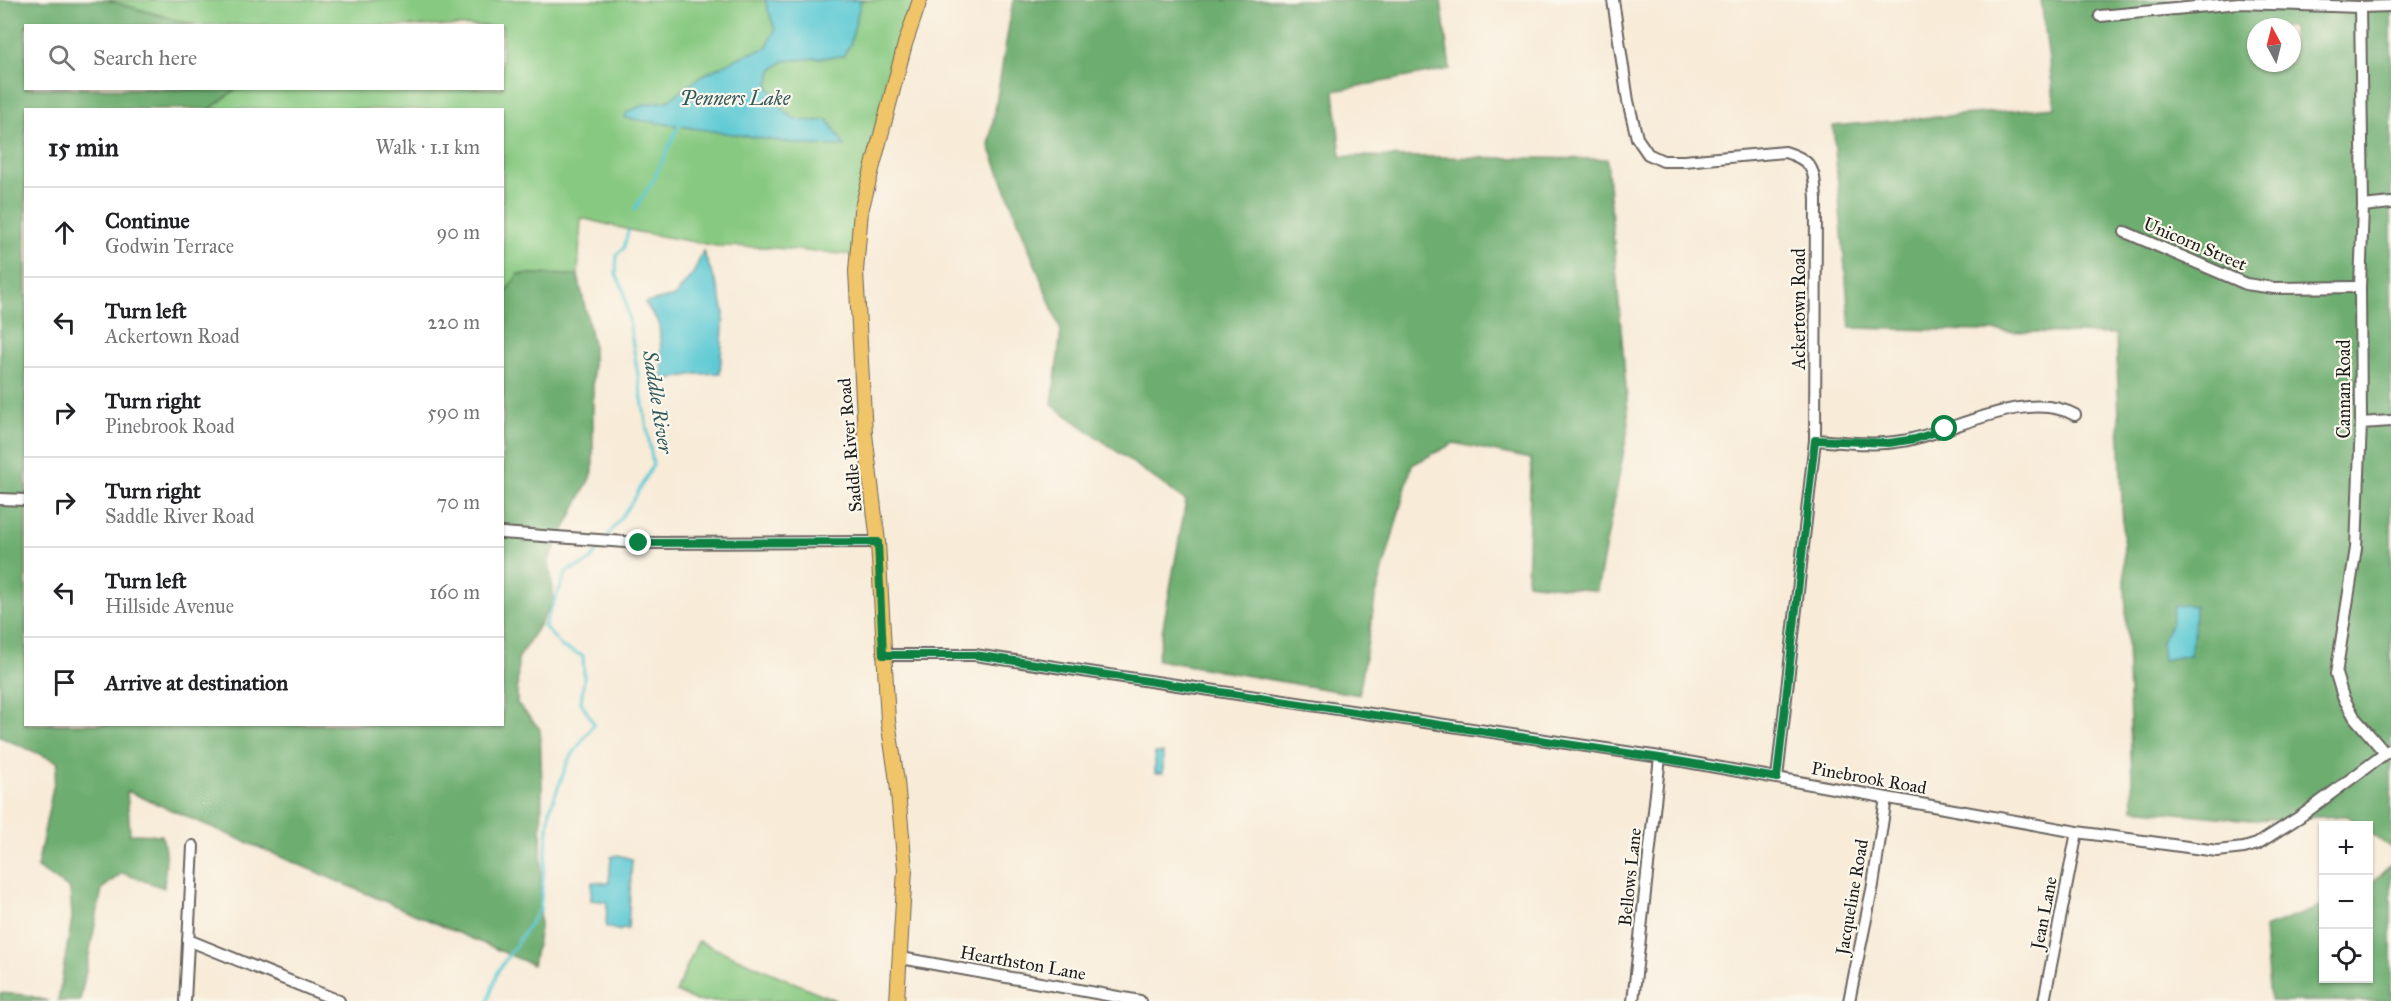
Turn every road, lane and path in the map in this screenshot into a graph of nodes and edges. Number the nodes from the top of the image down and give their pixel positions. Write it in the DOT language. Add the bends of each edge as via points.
graph roads {
  1 [pos="920,0"];
  2 [pos="1613,0"];
  3 [pos="2391,6"];
  4 [pos="2360,7"];
  5 [pos="2100,16"];
  6 [pos="2391,203"];
  7 [pos="2363,206"];
  8 [pos="2125,232"];
  9 [pos="2360,287"];
  10 [pos="2075,415"];
  11 [pos="2391,421"];
  12 [pos="2361,423"];
  13 [pos="1815,440"];
  14 [pos="0,500"];
  15 [pos="24,500"];
  16 [pos="504,533"];
  17 [pos="878,542"];
  18 [pos="883,655"];
  19 [pos="2388,751"];
  20 [pos="1660,758"];
  21 [pos="1777,778"];
  22 [pos="1886,798"];
  23 [pos="2077,832"];
  24 [pos="193,846"];
  25 [pos="188,940"];
  26 [pos="901,958"];
  27 [pos="185,1001"];
  28 [pos="339,1001"];
  29 [pos="897,1001"];
  30 [pos="1140,1001"];
  31 [pos="1633,1001"];
  32 [pos="1849,1001"];
  33 [pos="2044,1001"];
  1 -- 17 [label="main road, Saddle River Road" via="861,211 856,272 865,434"];
  2 -- 13 [label="street, Ackertown Road" via="1628,101 1637,138 1648,154 1663,161 1684,161 1785,152 1799,156 1814,174"];
  3 -- 4 [label="street"];
  4 -- 5 [label="street" via="2239,3"];
  4 -- 7 [label="street, Cannan Road"];
  6 -- 7 [label="street"];
  7 -- 9 [label="street, Cannan Road"];
  8 -- 9 [label="street, Unicorn Street" via="2246,284 2274,288"];
  9 -- 12 [label="street, Cannan Road"];
  10 -- 13 [label="street" via="2062,408 2040,406 1973,418 1915,439 1889,443"];
  11 -- 12 [label="street"];
  12 -- 19 [label="street, Cannan Road" via="2356,548 2336,674 2355,718"];
  13 -- 21 [label="street, Ackertown Road"];
  14 -- 15 [label="street"];
  16 -- 17 [label="street" via="639,543"];
  17 -- 18 [label="main road, Saddle River Road"];
  18 -- 20 [label="street, Pinebrook Road" via="975,655"];
  18 -- 26 [label="main road, Saddle River Road" via="905,869"];
  19 -- 23 [label="street, Pinebrook Road" via="2301,816 2244,848 2195,849"];
  20 -- 21 [label="street, Pinebrook Road"];
  20 -- 31 [label="street, Bellows Lane"];
  21 -- 22 [label="street, Pinebrook Road"];
  22 -- 23 [label="street, Pinebrook Road"];
  22 -- 32 [label="street, Jacqueline Road"];
  23 -- 33 [label="street, Jean Lane"];
  24 -- 25 [label="street"];
  25 -- 27 [label="street"];
  25 -- 28 [label="street"];
  26 -- 29 [label="main road, Saddle River Road"];
  26 -- 30 [label="street, Hearthston Lane"];
}
